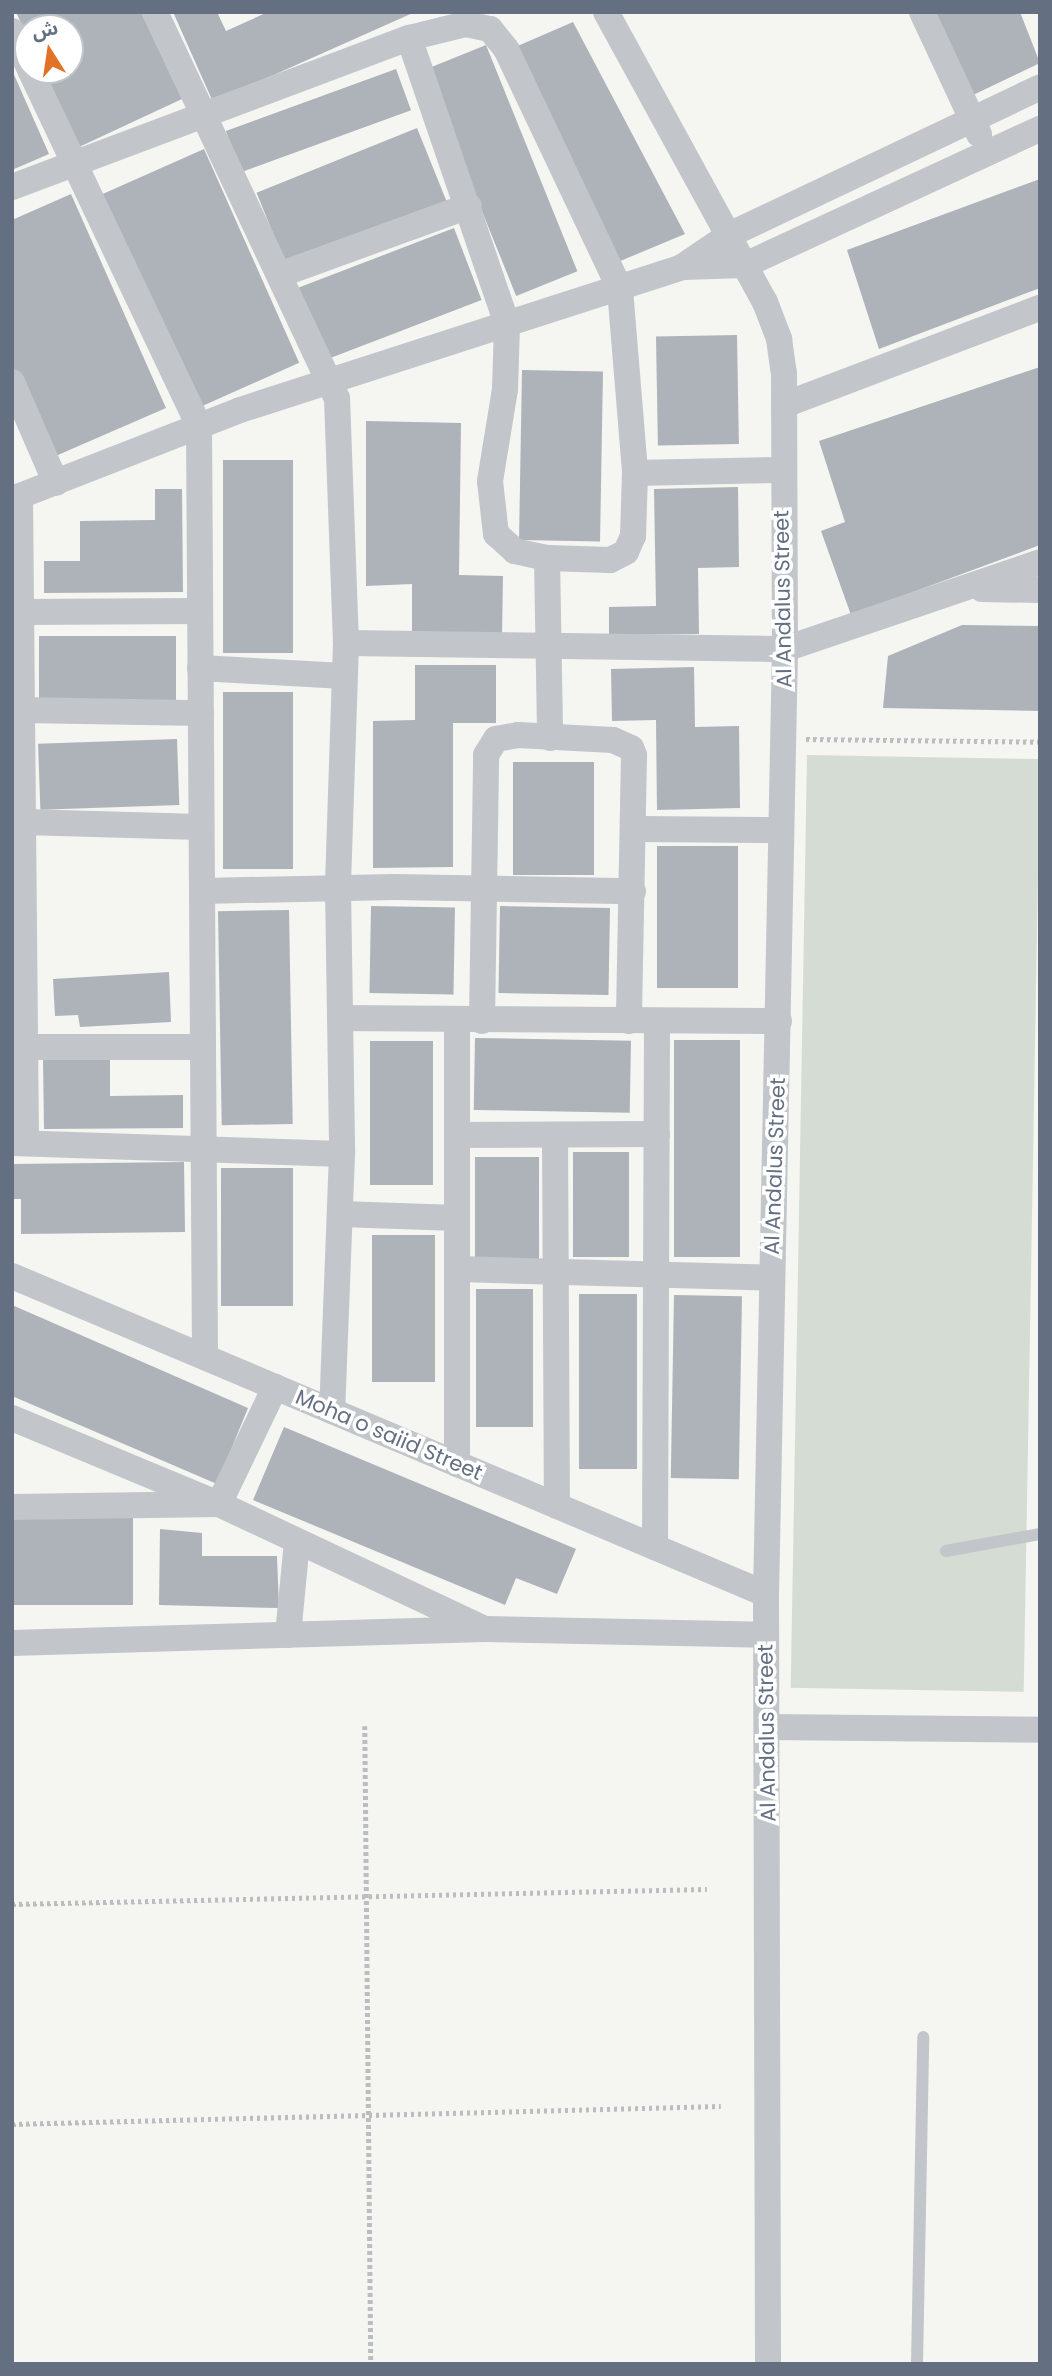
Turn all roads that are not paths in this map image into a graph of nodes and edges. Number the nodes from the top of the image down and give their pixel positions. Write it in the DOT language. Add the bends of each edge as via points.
graph roads {
  1 [pos="155,12"];
  2 [pos="606,12"];
  3 [pos="922,12"];
  4 [pos="409,38"];
  5 [pos="37,84"];
  6 [pos="1040,87"];
  7 [pos="203,112"];
  8 [pos="972,119"];
  9 [pos="1040,129"];
  10 [pos="989,153"];
  11 [pos="76,164"];
  12 [pos="12,187"];
  13 [pos="469,205"];
  14 [pos="729,235"];
  15 [pos="745,265"];
  16 [pos="682,267"];
  17 [pos="279,275"];
  18 [pos="620,289"];
  19 [pos="1040,308"];
  20 [pos="507,324"];
  21 [pos="12,382"];
  22 [pos="329,383"];
  23 [pos="783,405"];
  24 [pos="199,426"];
  25 [pos="781,470"];
  26 [pos="635,473"];
  27 [pos="56,483"];
  28 [pos="16,497"];
  29 [pos="547,558"];
  30 [pos="1040,562"];
  31 [pos="969,589"];
  32 [pos="1040,590"];
  33 [pos="200,611"];
  34 [pos="22,612"];
  35 [pos="346,643"];
  36 [pos="549,649"];
  37 [pos="785,649"];
  38 [pos="200,668"];
  39 [pos="344,676"];
  40 [pos="22,710"];
  41 [pos="201,713"];
  42 [pos="550,737"];
  43 [pos="18,788"];
  44 [pos="23,822"];
  45 [pos="201,827"];
  46 [pos="636,829"];
  47 [pos="780,830"];
  48 [pos="338,888"];
  49 [pos="485,889"];
  50 [pos="202,891"];
  51 [pos="634,891"];
  52 [pos="18,971"];
  53 [pos="340,1018"];
  54 [pos="469,1021"];
  55 [pos="629,1021"];
  56 [pos="657,1021"];
  57 [pos="779,1021"];
  58 [pos="25,1046"];
  59 [pos="203,1047"];
  60 [pos="657,1134"];
  61 [pos="457,1135"];
  62 [pos="555,1135"];
  63 [pos="19,1143"];
  64 [pos="203,1149"];
  65 [pos="342,1154"];
  66 [pos="340,1214"];
  67 [pos="457,1218"];
  68 [pos="457,1269"];
  69 [pos="555,1272"];
  70 [pos="656,1274"];
  71 [pos="12,1276"];
  72 [pos="772,1278"];
  73 [pos="205,1357"];
  74 [pos="275,1387"];
  75 [pos="332,1411"];
  76 [pos="12,1418"];
  77 [pos="457,1464"];
  78 [pos="219,1504"];
  79 [pos="557,1506"];
  80 [pos="12,1507"];
  81 [pos="1040,1534"];
  82 [pos="297,1541"];
  83 [pos="655,1547"];
  84 [pos="946,1551"];
  85 [pos="766,1594"];
  86 [pos="485,1629"];
  87 [pos="288,1635"];
  88 [pos="766,1635"];
  89 [pos="12,1643"];
  90 [pos="768,1727"];
  91 [pos="1040,1730"];
  92 [pos="923,2037"];
  93 [pos="768,2364"];
  94 [pos="917,2364"];
  1 -- 7 [label="street"];
  2 -- 14 [label="street, Al Andalus Street"];
  3 -- 8 [label="street"];
  4 -- 7 [label="street"];
  4 -- 13 [label="street"];
  4 -- 18 [label="street" via="480,23 499,38"];
  5 -- 11 [label="street"];
  6 -- 8 [label="street"];
  7 -- 11 [label="street"];
  7 -- 17 [label="street"];
  8 -- 10 [label="street"];
  8 -- 14 [label="street"];
  9 -- 10 [label="street"];
  10 -- 15 [label="street"];
  11 -- 12 [label="street"];
  11 -- 24 [label="street"];
  13 -- 17 [label="street"];
  13 -- 20 [label="street"];
  14 -- 15 [label="street, Al Andalus Street"];
  14 -- 16 [label="street"];
  15 -- 16 [label="street"];
  15 -- 23 [label="street, Al Andalus Street" via="779,338"];
  16 -- 18 [label="street"];
  17 -- 22 [label="street"];
  18 -- 20 [label="street"];
  18 -- 26 [label="street"];
  19 -- 23 [label="street"];
  20 -- 22 [label="street"];
  20 -- 29 [label="street" via="505,389 491,481 494,523 507,547"];
  21 -- 27 [label="street"];
  22 -- 24 [label="street"];
  22 -- 35 [label="street" via="337,398"];
  23 -- 25 [label="street, Al Andalus Street"];
  24 -- 27 [label="street"];
  24 -- 33 [label="street"];
  25 -- 26 [label="street"];
  25 -- 37 [label="street, Al Andalus Street"];
  26 -- 29 [label="street" via="634,536 626,552 593,561"];
  27 -- 28 [label="street"];
  28 -- 34 [label="street"];
  29 -- 36 [label="street"];
  30 -- 31 [label="street"];
  31 -- 32 [label="street"];
  31 -- 37 [label="street"];
  33 -- 34 [label="street"];
  33 -- 38 [label="street"];
  34 -- 40 [label="street"];
  35 -- 36 [label="street"];
  35 -- 39 [label="street"];
  36 -- 37 [label="street"];
  36 -- 42 [label="street"];
  37 -- 47 [label="street, Al Andalus Street"];
  38 -- 39 [label="street"];
  38 -- 41 [label="street"];
  39 -- 48 [label="street"];
  40 -- 41 [label="street"];
  40 -- 43 [label="street"];
  41 -- 45 [label="street"];
  42 -- 46 [label="street" via="613,740 631,748"];
  42 -- 49 [label="street" via="503,736 487,748"];
  43 -- 44 [label="street"];
  44 -- 45 [label="street"];
  44 -- 52 [label="street"];
  45 -- 50 [label="street"];
  46 -- 47 [label="street"];
  46 -- 51 [label="street"];
  47 -- 57 [label="street, Al Andalus Street"];
  48 -- 49 [label="street"];
  48 -- 50 [label="street"];
  48 -- 53 [label="street"];
  49 -- 51 [label="street"];
  49 -- 54 [label="street"];
  50 -- 59 [label="street"];
  51 -- 55 [label="street"];
  52 -- 58 [label="street"];
  53 -- 54 [label="street"];
  53 -- 65 [label="street"];
  54 -- 55 [label="street"];
  54 -- 61 [label="street"];
  55 -- 56 [label="street"];
  56 -- 57 [label="street"];
  56 -- 60 [label="street"];
  57 -- 72 [label="street, Al Andalus Street"];
  58 -- 59 [label="street"];
  58 -- 63 [label="street"];
  59 -- 64 [label="street"];
  60 -- 62 [label="street"];
  60 -- 70 [label="street"];
  61 -- 62 [label="street"];
  61 -- 67 [label="street"];
  62 -- 69 [label="street"];
  63 -- 64 [label="street"];
  64 -- 65 [label="street"];
  64 -- 73 [label="street"];
  65 -- 66 [label="street"];
  66 -- 67 [label="street"];
  66 -- 75 [label="street"];
  67 -- 68 [label="street"];
  68 -- 69 [label="street"];
  68 -- 77 [label="street"];
  69 -- 70 [label="street"];
  69 -- 79 [label="street"];
  70 -- 72 [label="street"];
  70 -- 83 [label="street"];
  71 -- 73 [label="street, Moha o saiid Street"];
  72 -- 85 [label="street, Al Andalus Street"];
  73 -- 74 [label="street, Moha o saiid Street"];
  74 -- 75 [label="street, Moha o saiid Street"];
  74 -- 78 [label="street"];
  75 -- 77 [label="street, Moha o saiid Street"];
  76 -- 78 [label="street"];
  77 -- 79 [label="street, Moha o saiid Street"];
  78 -- 80 [label="street"];
  78 -- 82 [label="street"];
  79 -- 83 [label="street, Moha o saiid Street"];
  81 -- 84 [label="lane"];
  82 -- 86 [label="street"];
  82 -- 87 [label="street"];
  83 -- 85 [label="street, Moha o saiid Street"];
  85 -- 88 [label="street, Al Andalus Street"];
  86 -- 87 [label="street"];
  86 -- 88 [label="street"];
  87 -- 89 [label="street"];
  88 -- 90 [label="street, Al Andalus Street"];
  90 -- 91 [label="street"];
  90 -- 93 [label="street, Al Andalus Street"];
  92 -- 94 [label="lane"];
}
